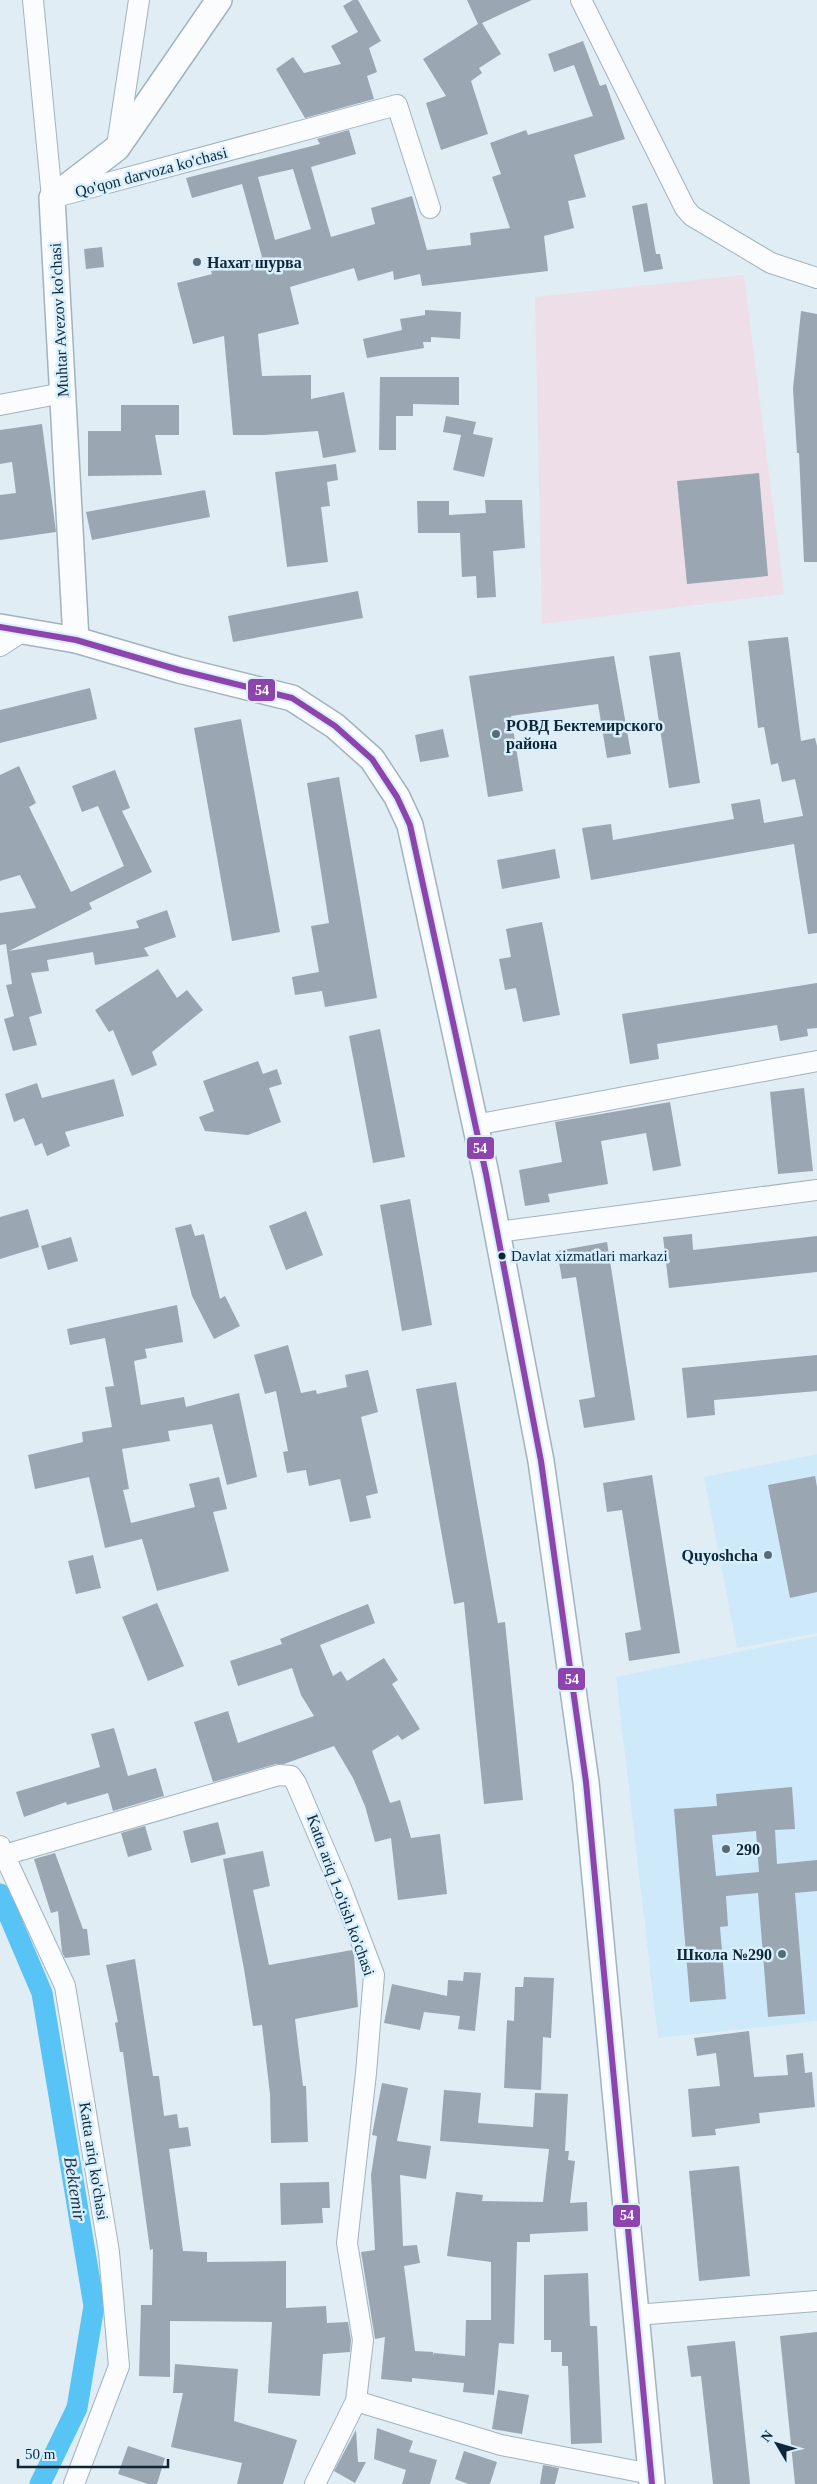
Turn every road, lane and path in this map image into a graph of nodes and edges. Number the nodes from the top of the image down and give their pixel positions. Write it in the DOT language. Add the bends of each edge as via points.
graph roads {
  1 [pos="32,0"];
  2 [pos="139,0"];
  3 [pos="219,0"];
  4 [pos="581,0"];
  5 [pos="117,148"];
  6 [pos="52,198"];
  7 [pos="430,208"];
  8 [pos="817,278"];
  9 [pos="62,393"];
  10 [pos="0,405"];
  11 [pos="12,629"];
  12 [pos="76,640"];
  13 [pos="0,646"];
  14 [pos="817,1061"];
  15 [pos="475,1125"];
  16 [pos="817,1190"];
  17 [pos="497,1232"];
  18 [pos="2,1850"];
  19 [pos="817,2301"];
  20 [pos="635,2315"];
  21 [pos="356,2401"];
  22 [pos="652,2479"];
  23 [pos="74,2484"];
  24 [pos="315,2484"];
  1 -- 6 [label="street, Muhtar Avezov ko'chasi"];
  2 -- 5 [label="street"];
  3 -- 5 [label="street, Qo'qon darvoza ko'chasi"];
  4 -- 8 [label="street" via="689,212 771,263"];
  5 -- 6 [label="street, Qo'qon darvoza ko'chasi"];
  6 -- 7 [label="street, Qo'qon darvoza ko'chasi" via="397,105"];
  6 -- 9 [label="street, Muhtar Avezov ko'chasi"];
  9 -- 10 [label="street"];
  9 -- 12 [label="street, Muhtar Avezov ko'chasi"];
  11 -- 12 [label="street"];
  11 -- 13 [label="street"];
  12 -- 15 [label="street" via="292,698 328,720 372,759 397,797 410,825"];
  14 -- 15 [label="street"];
  15 -- 17 [label="street"];
  16 -- 17 [label="street"];
  17 -- 20 [label="street" via="541,1461 586,1782"];
  18 -- 21 [label="street, Katta ariq 1-o'tish ko'chasi" via="279,1776 294,1779 374,1975 347,2243 363,2340"];
  18 -- 23 [label="street, Katta ariq ko'chasi" via="65,1986 109,2252 119,2366"];
  19 -- 20 [label="street"];
  20 -- 22 [label="street"];
  21 -- 22 [label="street" via="501,2445"];
  21 -- 24 [label="street, Katta ariq 1-o'tish ko'chasi"];
}
